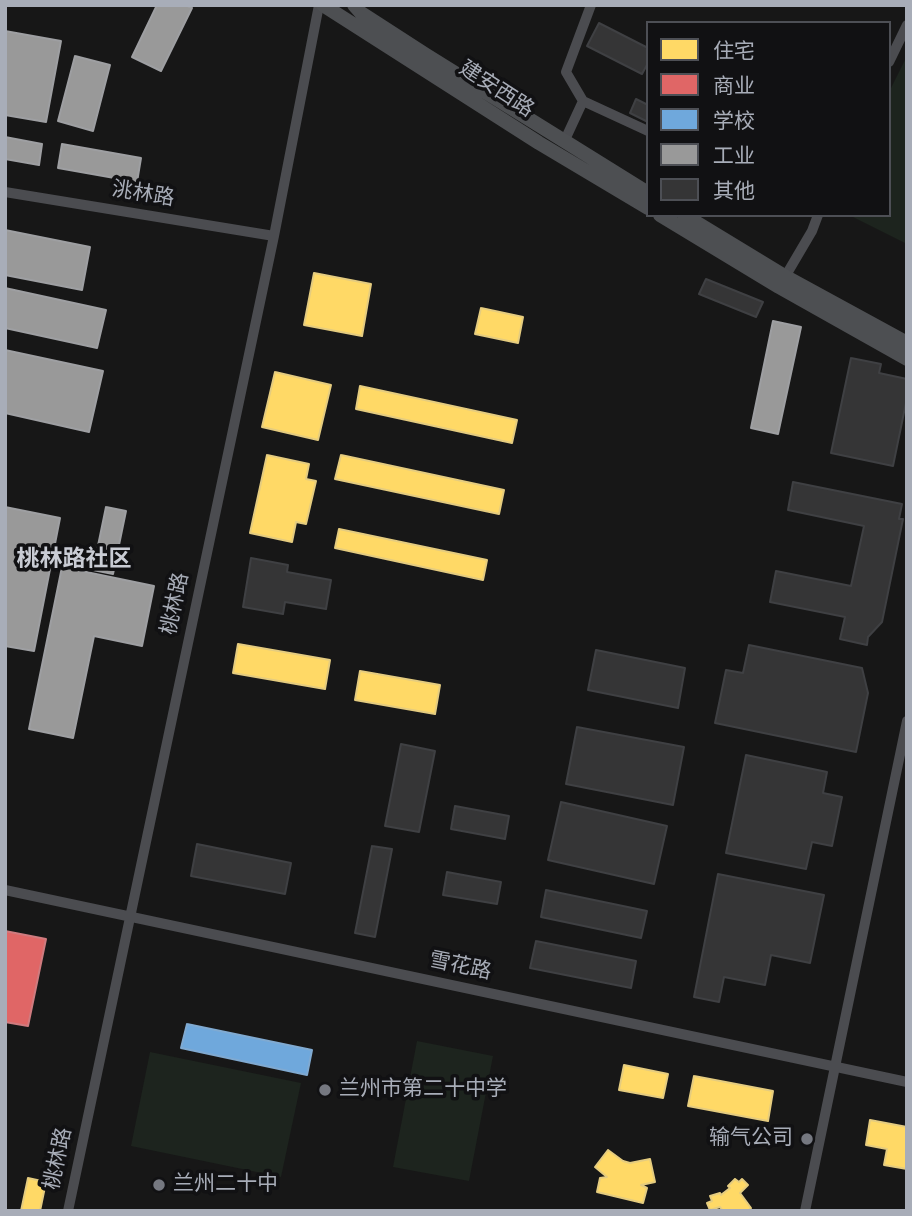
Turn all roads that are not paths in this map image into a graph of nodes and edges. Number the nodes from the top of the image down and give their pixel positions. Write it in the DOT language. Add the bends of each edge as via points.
graph roads {
  1 [pos="321,5"];
  2 [pos="354,5"];
  3 [pos="591,5"];
  4 [pos="907,25"];
  5 [pos="891,58"];
  6 [pos="583,101"];
  7 [pos="646,130"];
  8 [pos="564,142"];
  9 [pos="5,192"];
  10 [pos="646,192"];
  11 [pos="646,207"];
  12 [pos="664,217"];
  13 [pos="687,217"];
  14 [pos="817,217"];
  15 [pos="274,236"];
  16 [pos="782,282"];
  17 [pos="907,343"];
  18 [pos="907,359"];
  19 [pos="907,721"];
  20 [pos="5,890"];
  21 [pos="128,916"];
  22 [pos="835,1067"];
  23 [pos="907,1082"];
  24 [pos="68,1211"];
  25 [pos="805,1211"];
  1 -- 11 [label="main road, 建安西路"];
  1 -- 15 [label="street, 桃林路"];
  2 -- 8 [label="main road, 建安西路"];
  3 -- 6 [label="street" via="566,72"];
  4 -- 5 [label="street"];
  6 -- 7 [label="street"];
  6 -- 8 [label="street"];
  8 -- 10 [label="main road, 建安西路"];
  9 -- 15 [label="street, 洮林路"];
  12 -- 16 [label="main road"];
  13 -- 16 [label="main road"];
  14 -- 16 [label="street"];
  15 -- 21 [label="street, 桃林路"];
  16 -- 17 [label="main road"];
  16 -- 18 [label="main road"];
  19 -- 22 [label="street"];
  20 -- 21 [label="street, 雪花路"];
  21 -- 22 [label="street, 雪花路"];
  21 -- 24 [label="street, 桃林路"];
  22 -- 23 [label="street, 雪花路"];
  22 -- 25 [label="street"];
}
